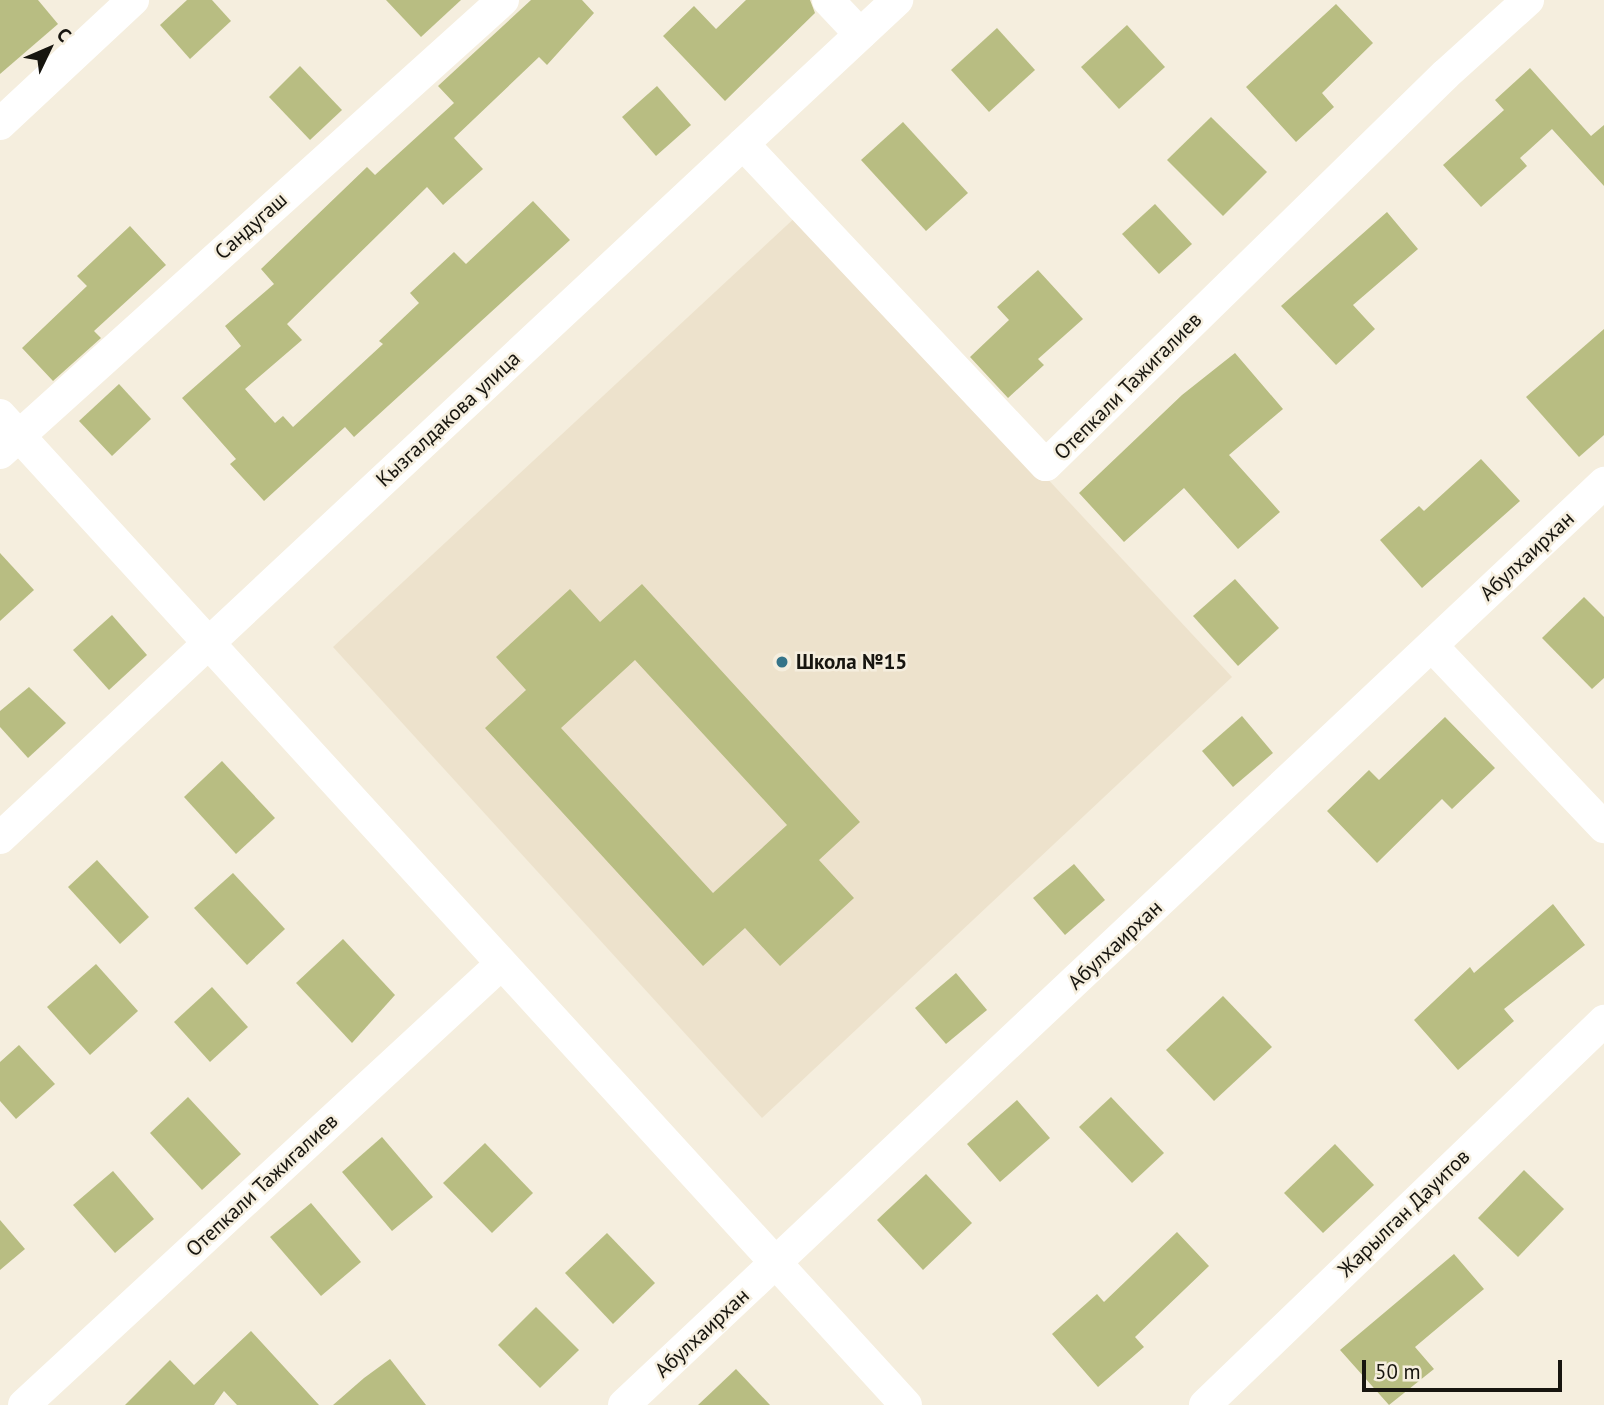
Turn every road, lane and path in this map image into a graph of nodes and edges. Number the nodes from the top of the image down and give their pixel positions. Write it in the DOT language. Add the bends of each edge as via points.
graph roads {
  1 [pos="133,0"];
  2 [pos="503,0"];
  3 [pos="828,0"];
  4 [pos="897,0"];
  5 [pos="1528,0"];
  6 [pos="860,34"];
  7 [pos="0,124"];
  8 [pos="743,144"];
  9 [pos="6,434"];
  10 [pos="1604,483"];
  11 [pos="210,641"];
  12 [pos="1432,646"];
  13 [pos="1604,827"];
  14 [pos="0,838"];
  15 [pos="500,965"];
  16 [pos="1604,1021"];
  17 [pos="776,1264"];
  18 [pos="24,1405"];
  19 [pos="624,1405"];
  20 [pos="906,1405"];
  21 [pos="1205,1405"];
  1 -- 7 [label="street"];
  2 -- 9 [label="street, Сандугаш"];
  3 -- 6 [label="street"];
  4 -- 6 [label="street, Кызгалдакова улица"];
  5 -- 8 [label="street, Отепкали Тажигалиев" via="1445,75 1046,465"];
  6 -- 8 [label="street, Кызгалдакова улица"];
  8 -- 11 [label="street, Кызгалдакова улица"];
  9 -- 11 [label="street"];
  10 -- 12 [label="street, Абулхаирхан"];
  11 -- 14 [label="street, Кызгалдакова улица"];
  11 -- 15 [label="street"];
  12 -- 13 [label="street"];
  12 -- 17 [label="street, Абулхаирхан"];
  15 -- 17 [label="street"];
  15 -- 18 [label="street, Отепкали Тажигалиев"];
  16 -- 21 [label="street, Жарылган Дауитов"];
  17 -- 19 [label="street, Абулхаирхан"];
  17 -- 20 [label="street"];
}
